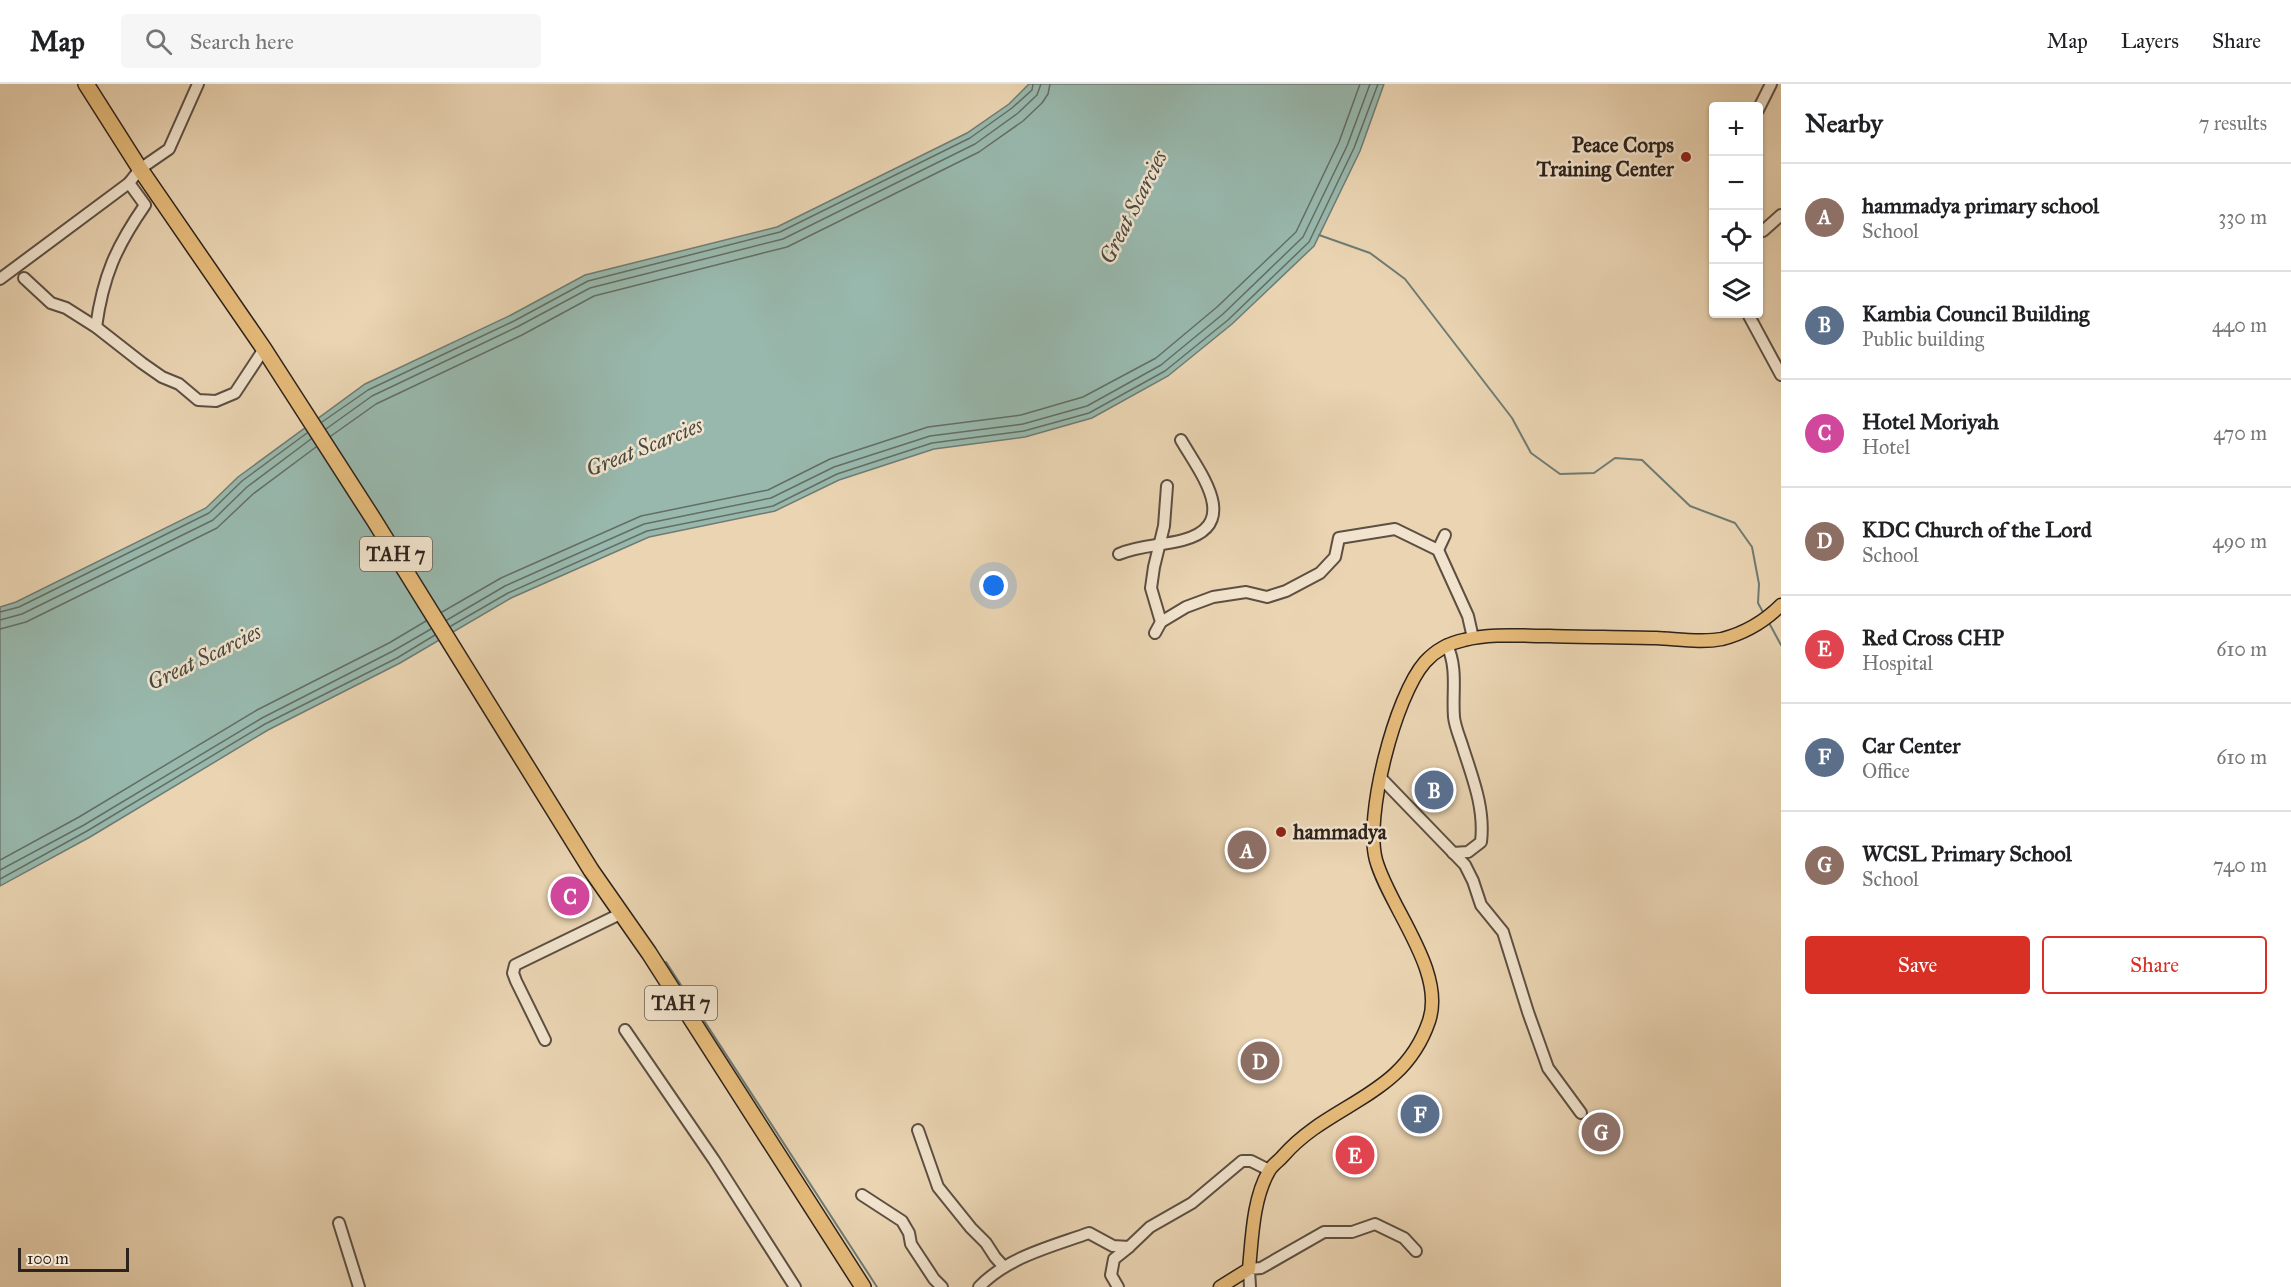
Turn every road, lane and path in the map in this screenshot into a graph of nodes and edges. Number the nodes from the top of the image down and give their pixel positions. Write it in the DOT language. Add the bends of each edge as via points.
graph roads {
  1 [pos="86,84"];
  2 [pos="198,84"];
  3 [pos="1771,84"];
  4 [pos="1762,102"];
  5 [pos="140,169"];
  6 [pos="129,183"];
  7 [pos="1781,215"];
  8 [pos="1763,231"];
  9 [pos="24,278"];
  10 [pos="0,279"];
  11 [pos="1750,318"];
  12 [pos="96,327"];
  13 [pos="264,349"];
  14 [pos="1781,375"];
  15 [pos="1181,440"];
  16 [pos="1167,486"];
  17 [pos="1445,535"];
  18 [pos="1161,543"];
  19 [pos="1438,550"];
  20 [pos="1119,554"];
  21 [pos="1779,607"];
  22 [pos="1161,622"];
  23 [pos="1155,633"];
  24 [pos="1473,638"];
  25 [pos="1447,645"];
  26 [pos="1380,777"];
  27 [pos="1453,853"];
  28 [pos="620,914"];
  29 [pos="625,1030"];
  30 [pos="545,1040"];
  31 [pos="1581,1113"];
  32 [pos="918,1130"];
  33 [pos="1269,1170"];
  34 [pos="862,1195"];
  35 [pos="339,1223"];
  36 [pos="1129,1247"];
  37 [pos="1416,1251"];
  38 [pos="1004,1267"];
  39 [pos="1249,1269"];
  40 [pos="359,1287"];
  41 [pos="795,1287"];
  42 [pos="863,1287"];
  43 [pos="942,1287"];
  44 [pos="979,1287"];
  45 [pos="1118,1287"];
  46 [pos="1220,1287"];
  47 [pos="1250,1287"];
  1 -- 5 [label="highway, TAH 7"];
  2 -- 5 [label="street" via="169,149"];
  3 -- 4 [label="street"];
  5 -- 6 [label="street"];
  5 -- 13 [label="highway, TAH 7"];
  6 -- 10 [label="street"];
  6 -- 12 [label="street" via="145,205 116,251 100,295"];
  7 -- 8 [label="street"];
  9 -- 12 [label="street" via="51,303"];
  11 -- 14 [label="street"];
  12 -- 13 [label="street" via="198,400 216,401 235,393"];
  13 -- 28 [label="highway, TAH 7"];
  15 -- 18 [label="street" via="1212,493 1212,518 1209,527 1196,535"];
  16 -- 18 [label="street"];
  17 -- 19 [label="street"];
  18 -- 20 [label="street"];
  18 -- 22 [label="street" via="1151,588"];
  19 -- 22 [label="street" via="1395,529 1339,538 1335,557 1320,573 1286,591 1267,597 1246,592 1213,597"];
  19 -- 24 [label="street" via="1468,616"];
  21 -- 24 [label="main road" via="1740,634 1714,641"];
  22 -- 23 [label="street"];
  24 -- 25 [label="main road"];
  25 -- 26 [label="main road" via="1426,660 1415,676"];
  25 -- 27 [label="street" via="1455,675 1454,719 1479,798 1483,827 1481,842 1468,852"];
  26 -- 27 [label="street"];
  26 -- 33 [label="main road" via="1372,836 1376,861 1421,956 1432,1008 1428,1024 1396,1076 1292,1145"];
  27 -- 31 [label="street" via="1469,873 1481,905 1503,932 1548,1068"];
  28 -- 30 [label="street" via="515,965 516,981"];
  28 -- 42 [label="highway, TAH 7" via="649,953"];
  29 -- 41 [label="street"];
  32 -- 38 [label="street" via="938,1187"];
  33 -- 36 [label="street" via="1242,1161 1192,1203 1150,1227"];
  33 -- 39 [label="main road" via="1255,1209"];
  34 -- 43 [label="street" via="902,1221 911,1244"];
  35 -- 40 [label="street"];
  36 -- 38 [label="street" via="1113,1246 1089,1233"];
  36 -- 45 [label="street" via="1114,1259 1112,1275"];
  37 -- 39 [label="street" via="1404,1238 1375,1224 1352,1232 1324,1232 1261,1268"];
  38 -- 44 [label="street"];
  39 -- 46 [label="main road"];
  39 -- 47 [label="street"];
}
